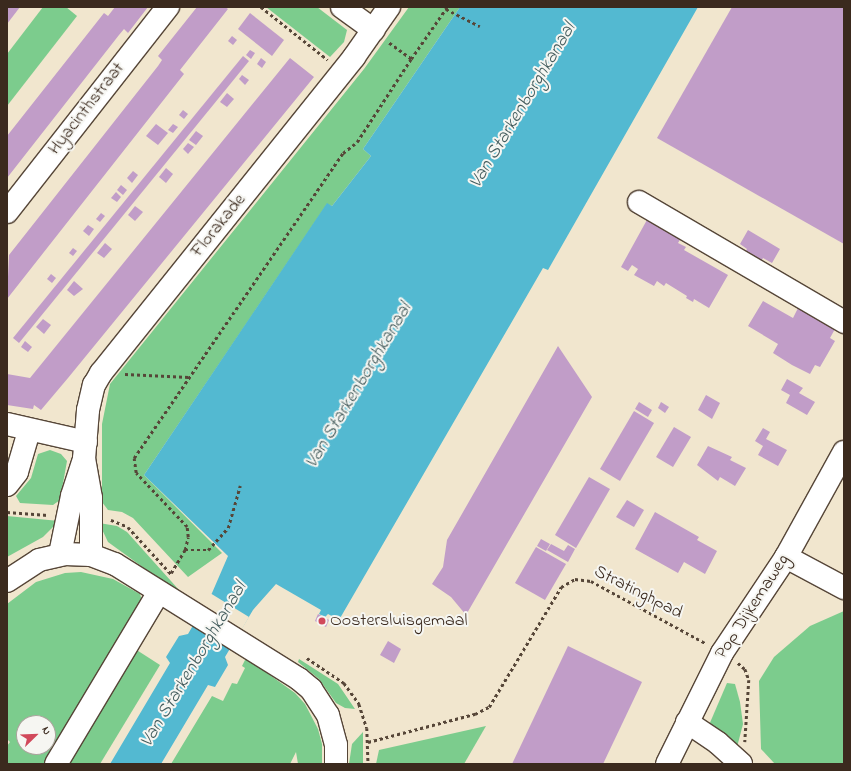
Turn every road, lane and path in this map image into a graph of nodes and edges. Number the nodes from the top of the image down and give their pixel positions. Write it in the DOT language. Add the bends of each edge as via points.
graph roads {
  1 [pos="168,7"];
  2 [pos="261,7"];
  3 [pos="342,7"];
  4 [pos="389,7"];
  5 [pos="447,8"];
  6 [pos="480,26"];
  7 [pos="374,30"];
  8 [pos="411,59"];
  9 [pos="343,71"];
  10 [pos="639,202"];
  11 [pos="7,212"];
  12 [pos="844,322"];
  13 [pos="101,373"];
  14 [pos="189,377"];
  15 [pos="7,424"];
  16 [pos="29,431"];
  17 [pos="85,450"];
  18 [pos="844,452"];
  19 [pos="7,486"];
  20 [pos="240,486"];
  21 [pos="7,512"];
  22 [pos="68,516"];
  23 [pos="91,518"];
  24 [pos="185,550"];
  25 [pos="60,554"];
  26 [pos="91,555"];
  27 [pos="786,557"];
  28 [pos="171,573"];
  29 [pos="176,578"];
  30 [pos="7,581"];
  31 [pos="844,588"];
  32 [pos="159,592"];
  33 [pos="722,652"];
  34 [pos="687,722"];
  35 [pos="743,756"];
  36 [pos="56,764"];
  37 [pos="336,764"];
  38 [pos="368,764"];
  39 [pos="667,764"];
  1 -- 11 [label="street, Hyacinthstraat"];
  2 -- 9 [label="path"];
  3 -- 7 [label="street"];
  4 -- 7 [label="street, Florakade"];
  5 -- 6 [label="path"];
  5 -- 8 [label="path"];
  7 -- 8 [label="path"];
  7 -- 9 [label="street, Florakade"];
  8 -- 14 [label="path" via="357,142 343,153"];
  9 -- 13 [label="street, Florakade"];
  10 -- 12 [label="street"];
  13 -- 14 [label="path"];
  13 -- 17 [label="street, Florakade" via="94,385 88,410"];
  14 -- 24 [label="path" via="134,458 136,473 186,527 188,537"];
  15 -- 16 [label="street"];
  16 -- 17 [label="street"];
  16 -- 19 [label="street" via="17,472"];
  17 -- 22 [label="street, Florakade"];
  17 -- 23 [label="street, Florakade"];
  18 -- 27 [label="street, Pop Dijkemaweg"];
  20 -- 24 [label="path" via="228,528 208,550"];
  21 -- 22 [label="path"];
  22 -- 25 [label="street, Florakade"];
  23 -- 26 [label="street, Florakade"];
  23 -- 28 [label="path" via="117,521 128,527"];
  24 -- 28 [label="path"];
  25 -- 26 [label="street"];
  25 -- 30 [label="street" via="27,566"];
  26 -- 32 [label="street" via="115,564"];
  27 -- 31 [label="street"];
  27 -- 33 [label="street, Pop Dijkemaweg"];
  28 -- 29 [label="path"];
  32 -- 36 [label="street"];
  32 -- 37 [label="street" via="300,679 311,689 333,730"];
  33 -- 34 [label="street, Pop Dijkemaweg"];
  33 -- 35 [label="path, Stratinghpad" via="742,665 749,680"];
  33 -- 38 [label="path, Stratinghpad" via="591,581 575,579 561,588 489,707 475,714 368,742"];
  34 -- 35 [label="street"];
  34 -- 39 [label="street, Pop Dijkemaweg"];
}
